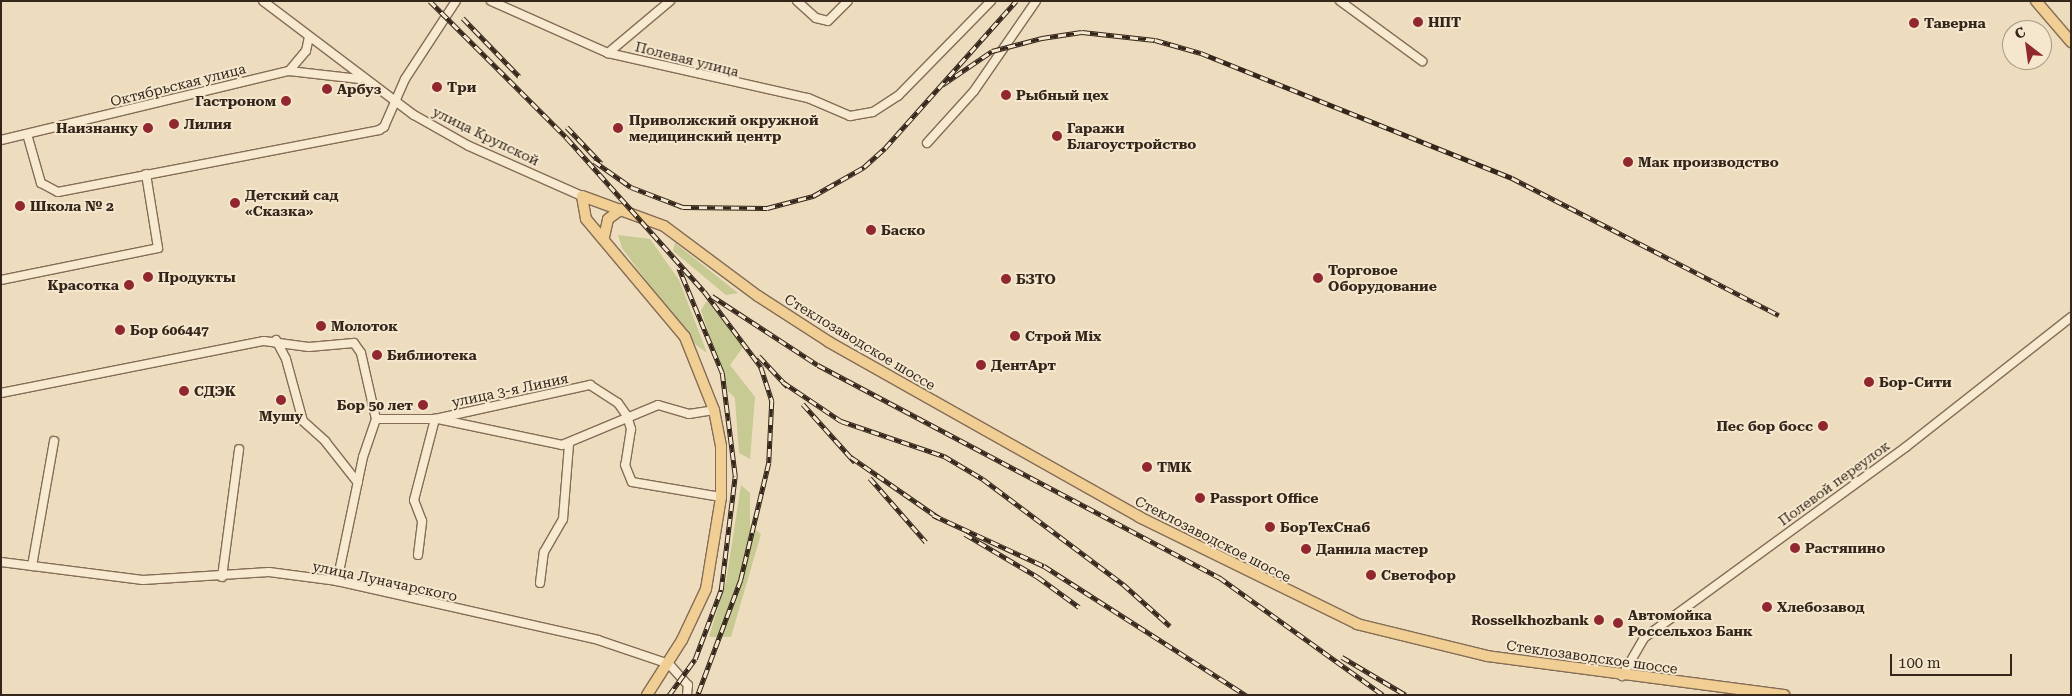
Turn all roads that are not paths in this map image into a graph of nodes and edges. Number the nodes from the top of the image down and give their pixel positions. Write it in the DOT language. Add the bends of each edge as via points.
graph roads {
  1 [pos="263,1"];
  2 [pos="456,1"];
  3 [pos="491,1"];
  4 [pos="670,1"];
  5 [pos="797,1"];
  6 [pos="848,1"];
  7 [pos="991,1"];
  8 [pos="1036,1"];
  9 [pos="1340,1"];
  10 [pos="2036,1"];
  11 [pos="309,37"];
  12 [pos="2071,42"];
  13 [pos="608,53"];
  14 [pos="1422,62"];
  15 [pos="289,71"];
  16 [pos="361,79"];
  17 [pos="394,102"];
  18 [pos="27,134"];
  19 [pos="1,140"];
  20 [pos="927,143"];
  21 [pos="146,174"];
  22 [pos="582,196"];
  23 [pos="622,209"];
  24 [pos="604,238"];
  25 [pos="691,245"];
  26 [pos="1,280"];
  27 [pos="2071,317"];
  28 [pos="276,340"];
  29 [pos="1,393"];
  30 [pos="714,410"];
  31 [pos="627,416"];
  32 [pos="435,418"];
  33 [pos="376,419"];
  34 [pos="54,441"];
  35 [pos="569,444"];
  36 [pos="239,449"];
  37 [pos="358,482"];
  38 [pos="721,496"];
  39 [pos="418,555"];
  40 [pos="1,562"];
  41 [pos="32,566"];
  42 [pos="222,577"];
  43 [pos="337,581"];
  44 [pos="540,583"];
  45 [pos="669,664"];
  46 [pos="1622,676"];
  47 [pos="647,695"];
  48 [pos="687,695"];
  49 [pos="1784,695"];
  1 -- 11 [label="street, улица Крупской"];
  2 -- 17 [label="street"];
  3 -- 13 [label="street, Полевая улица"];
  4 -- 13 [label="street"];
  5 -- 6 [label="street" via="816,18 828,20"];
  7 -- 13 [label="street, Полевая улица" via="883,107 850,116 808,98"];
  8 -- 20 [label="street" via="974,91"];
  9 -- 14 [label="street"];
  10 -- 12 [label="main road"];
  11 -- 15 [label="street" via="306,51"];
  11 -- 16 [label="street, улица Крупской"];
  15 -- 16 [label="street, Октябрьская улица"];
  15 -- 18 [label="street, Октябрьская улица"];
  16 -- 17 [label="street, улица Крупской"];
  17 -- 21 [label="street" via="378,130"];
  17 -- 22 [label="street, улица Крупской" via="469,146"];
  18 -- 19 [label="street, Октябрьская улица"];
  18 -- 21 [label="street" via="41,183 50,192"];
  21 -- 26 [label="street" via="158,248"];
  22 -- 23 [label="main road, улица Крупской"];
  22 -- 24 [label="main road" via="582,210"];
  23 -- 24 [label="main road" via="608,219"];
  23 -- 25 [label="main road, улица Крупской" via="664,226"];
  24 -- 30 [label="main road" via="684,337"];
  25 -- 46 [label="main road, Стеклозаводское шоссе" via="758,296 829,342 1139,517 1318,608 1426,644"];
  27 -- 46 [label="street, Полевой переулок" via="1906,447 1644,638"];
  28 -- 29 [label="street"];
  28 -- 33 [label="street" via="309,347 349,342 361,353"];
  28 -- 37 [label="street" via="286,359 303,421 325,440"];
  30 -- 31 [label="street" via="689,414 664,404"];
  30 -- 38 [label="main road" via="722,460"];
  31 -- 32 [label="street, улица 3-я Линия" via="618,403 590,385"];
  31 -- 35 [label="street"];
  31 -- 38 [label="street" via="632,429 624,465 632,482"];
  32 -- 33 [label="street, улица 3-я Линия"];
  32 -- 35 [label="street, улица 3-я Линия"];
  32 -- 39 [label="street" via="414,500 422,521"];
  33 -- 37 [label="street"];
  34 -- 41 [label="street"];
  35 -- 44 [label="street" via="563,518 544,552"];
  36 -- 42 [label="street"];
  37 -- 43 [label="street"];
  38 -- 45 [label="main road" via="706,589"];
  40 -- 41 [label="street, улица Луначарского"];
  41 -- 42 [label="street, улица Луначарского" via="143,580"];
  42 -- 43 [label="street, улица Луначарского" via="269,572"];
  43 -- 45 [label="street, улица Луначарского" via="570,632"];
  45 -- 47 [label="main road"];
  45 -- 48 [label="street" via="688,685"];
  46 -- 49 [label="main road, Стеклозаводское шоссе"];
}
